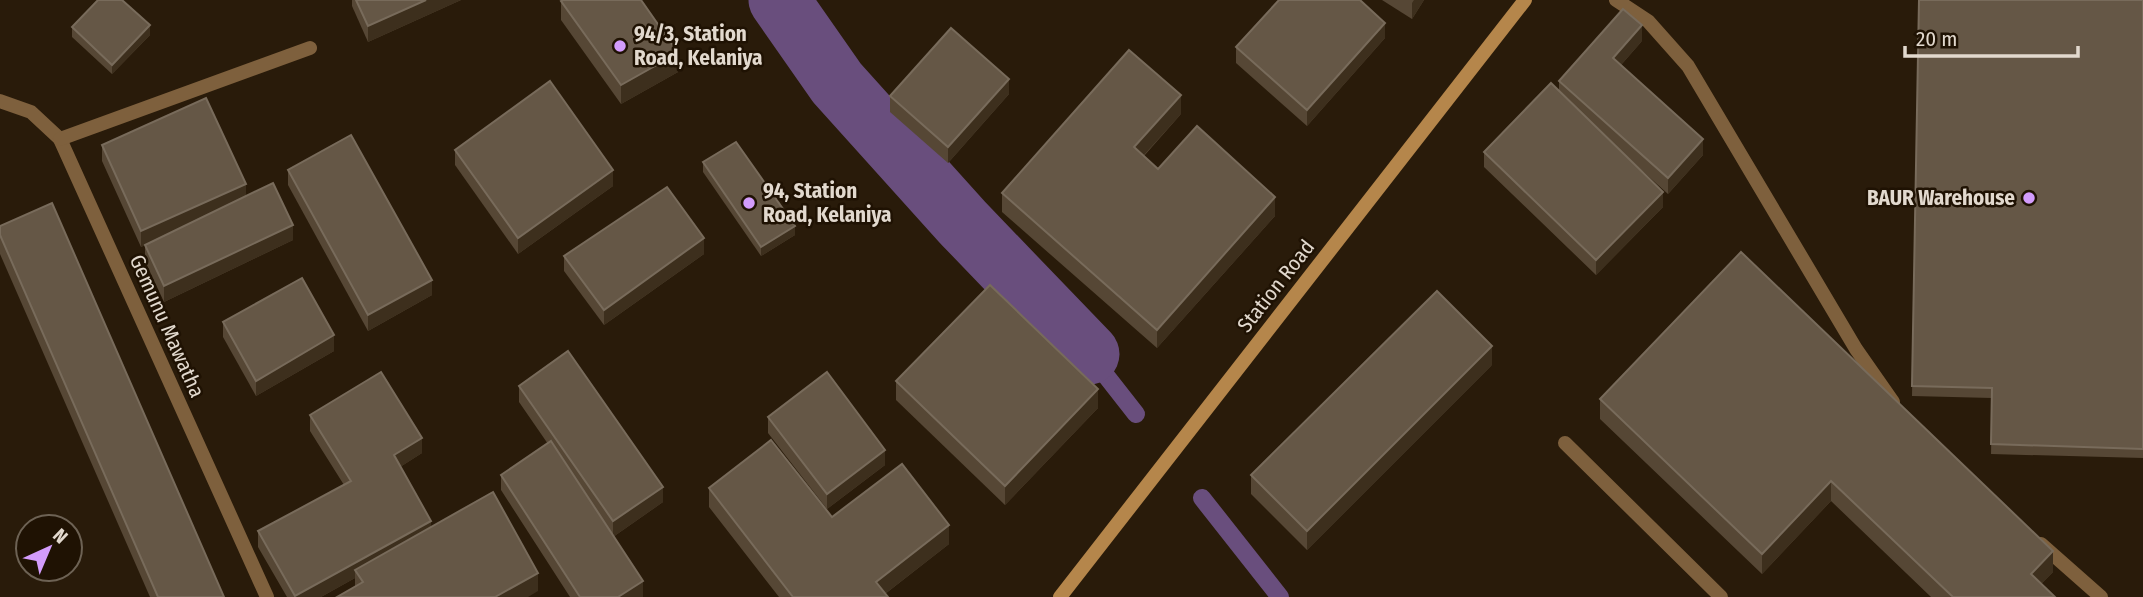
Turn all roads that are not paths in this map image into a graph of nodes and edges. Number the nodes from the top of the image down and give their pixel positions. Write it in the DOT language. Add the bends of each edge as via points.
graph roads {
  1 [pos="1525,0"];
  2 [pos="1616,0"];
  3 [pos="310,48"];
  4 [pos="0,101"];
  5 [pos="60,139"];
  6 [pos="1900,414"];
  7 [pos="1565,443"];
  8 [pos="2029,533"];
  9 [pos="1066,594"];
  10 [pos="267,597"];
  11 [pos="1721,597"];
  12 [pos="2101,597"];
  1 -- 9 [label="street, Station Road"];
  2 -- 6 [label="street" via="1648,21 1688,66 1856,349"];
  3 -- 5 [label="street"];
  4 -- 5 [label="street, Gemunu Mawatha" via="32,112"];
  5 -- 10 [label="street, Gemunu Mawatha"];
  7 -- 11 [label="street"];
  8 -- 12 [label="street"];
}
